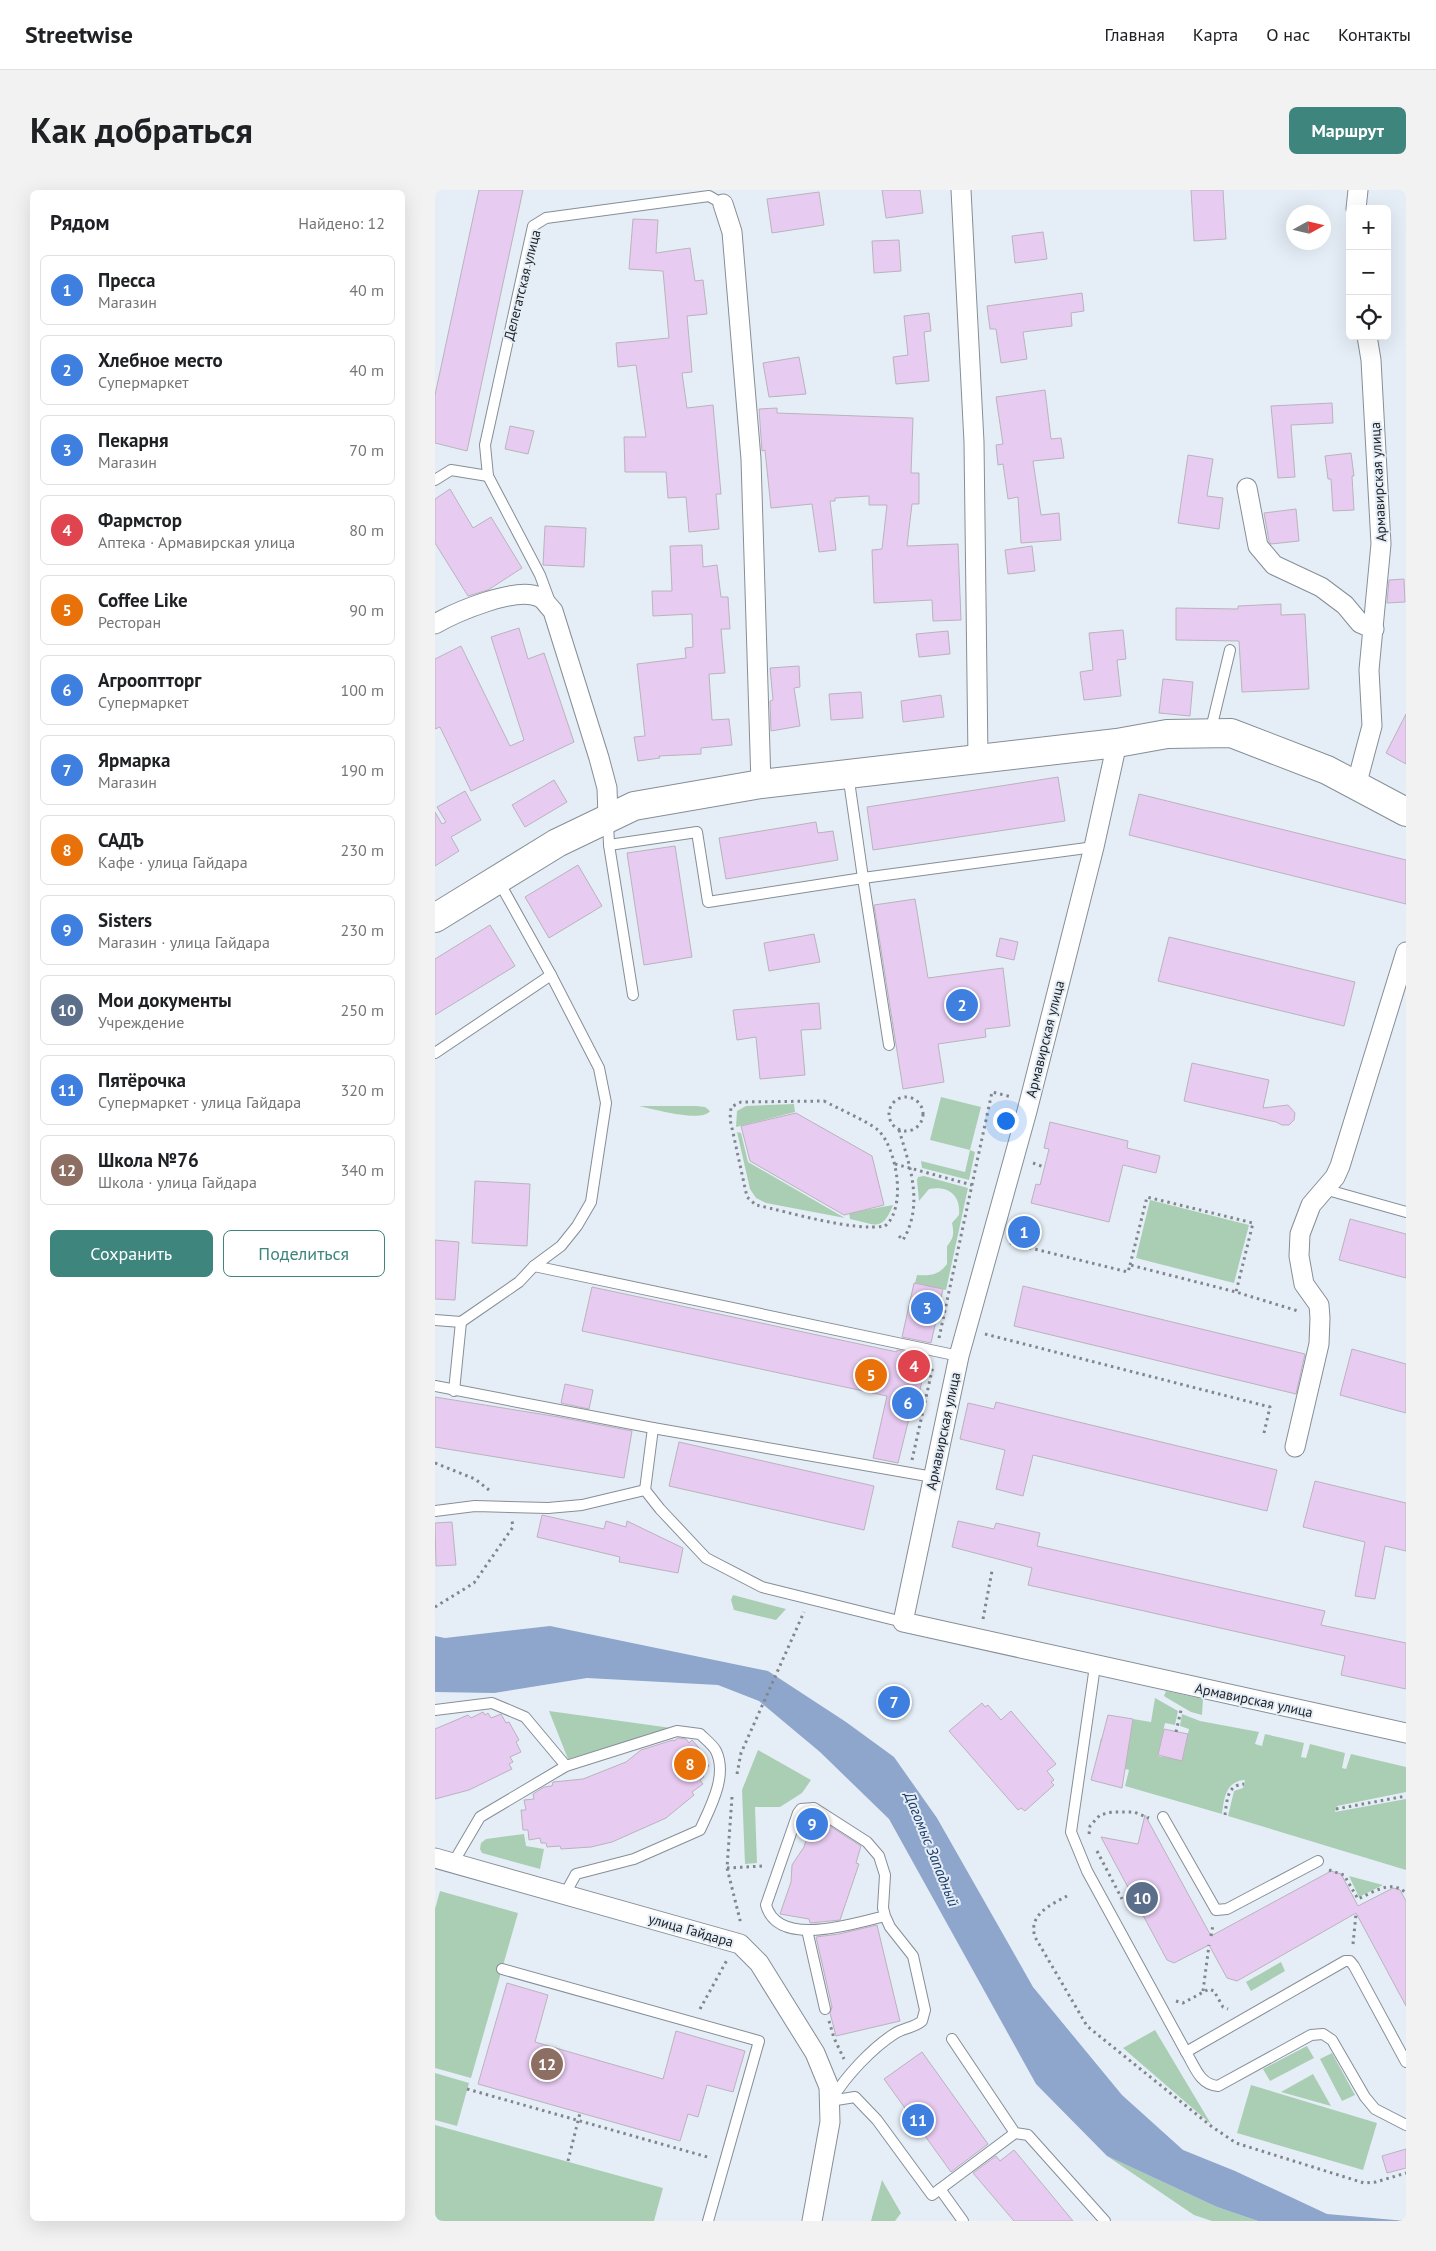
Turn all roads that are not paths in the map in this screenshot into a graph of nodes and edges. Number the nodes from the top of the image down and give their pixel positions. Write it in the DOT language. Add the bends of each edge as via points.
graph roads {
  1 [pos="961,190"];
  2 [pos="1358,190"];
  3 [pos="723,204"];
  4 [pos="1356,205"];
  5 [pos="1368,340"];
  6 [pos="488,476"];
  7 [pos="435,480"];
  8 [pos="1247,488"];
  9 [pos="553,610"];
  10 [pos="435,624"];
  11 [pos="1375,629"];
  12 [pos="1230,650"];
  13 [pos="1209,734"];
  14 [pos="1117,743"];
  15 [pos="978,758"];
  16 [pos="848,774"];
  17 [pos="761,784"];
  18 [pos="1357,786"];
  19 [pos="1406,812"];
  20 [pos="608,817"];
  21 [pos="609,845"];
  22 [pos="1094,847"];
  23 [pos="863,878"];
  24 [pos="497,880"];
  25 [pos="435,918"];
  26 [pos="1406,952"];
  27 [pos="551,975"];
  28 [pos="633,995"];
  29 [pos="889,1045"];
  30 [pos="435,1053"];
  31 [pos="1324,1189"];
  32 [pos="1406,1212"];
  33 [pos="534,1266"];
  34 [pos="435,1320"];
  35 [pos="461,1322"];
  36 [pos="959,1356"];
  37 [pos="435,1386"];
  38 [pos="454,1391"];
  39 [pos="653,1428"];
  40 [pos="1295,1447"];
  41 [pos="933,1477"];
  42 [pos="645,1490"];
  43 [pos="435,1511"];
  44 [pos="903,1622"];
  45 [pos="1095,1666"];
  46 [pos="435,1710"];
  47 [pos="1406,1732"];
  48 [pos="567,1766"];
  49 [pos="1163,1817"];
  50 [pos="435,1858"];
  51 [pos="1318,1861"];
  52 [pos="453,1863"];
  53 [pos="565,1894"];
  54 [pos="885,1916"];
  55 [pos="807,1930"];
  56 [pos="502,1969"];
  57 [pos="825,2009"];
  58 [pos="952,2039"];
  59 [pos="1186,2052"];
  60 [pos="1406,2062"];
  61 [pos="830,2101"];
  62 [pos="1406,2125"];
  63 [pos="1015,2133"];
  64 [pos="940,2190"];
  65 [pos="708,2221"];
  66 [pos="812,2221"];
  67 [pos="963,2221"];
  68 [pos="1105,2221"];
  1 -- 15 [label="street" via="974,442"];
  2 -- 4 [label="street"];
  3 -- 6 [label="lane, Делегатская улица" via="709,196 546,218 533,226 485,445"];
  3 -- 17 [label="street" via="732,232 751,459"];
  5 -- 11 [label="street, Армавирская улица" via="1381,544"];
  6 -- 7 [label="lane" via="451,470"];
  6 -- 9 [label="lane, Делегатская улица" via="540,575"];
  8 -- 11 [label="street" via="1258,546 1274,565 1321,587 1345,605 1360,623"];
  9 -- 10 [label="street" via="539,597 518,594 458,611"];
  9 -- 20 [label="street" via="607,788"];
  11 -- 18 [label="street, Армавирская улица" via="1369,670 1372,726"];
  12 -- 13 [label="lane"];
  13 -- 14 [label="main road" via="1167,734"];
  13 -- 18 [label="main road" via="1231,734 1327,770"];
  14 -- 15 [label="main road"];
  14 -- 22 [label="street, Армавирская улица"];
  15 -- 16 [label="main road"];
  16 -- 17 [label="main road"];
  16 -- 23 [label="lane"];
  17 -- 20 [label="main road" via="634,806"];
  18 -- 19 [label="main road"];
  20 -- 21 [label="lane"];
  20 -- 24 [label="main road" via="557,843"];
  21 -- 23 [label="lane" via="697,832 708,902"];
  21 -- 28 [label="lane"];
  22 -- 23 [label="lane"];
  22 -- 36 [label="street, Армавирская улица" via="1029,1102"];
  23 -- 29 [label="lane"];
  24 -- 25 [label="main road"];
  24 -- 27 [label="lane"];
  26 -- 31 [label="street" via="1340,1166"];
  27 -- 30 [label="lane"];
  27 -- 33 [label="lane" via="599,1068 606,1103 591,1202 561,1246"];
  31 -- 32 [label="lane"];
  31 -- 40 [label="street" via="1311,1205 1300,1234 1299,1256 1304,1284 1319,1305 1320,1318 1319,1344"];
  33 -- 35 [label="lane" via="519,1282"];
  33 -- 36 [label="lane"];
  34 -- 35 [label="lane"];
  35 -- 38 [label="lane"];
  36 -- 41 [label="street, Армавирская улица"];
  37 -- 38 [label="lane"];
  38 -- 39 [label="lane"];
  39 -- 41 [label="lane"];
  39 -- 42 [label="lane"];
  41 -- 44 [label="street, Армавирская улица"];
  42 -- 43 [label="lane" via="582,1505 548,1508 475,1506"];
  42 -- 44 [label="lane" via="706,1558 763,1587"];
  44 -- 45 [label="street, Армавирская улица"];
  45 -- 47 [label="street, Армавирская улица"];
  45 -- 59 [label="lane" via="1071,1832 1087,1871"];
  46 -- 48 [label="lane" via="492,1703 525,1717"];
  48 -- 52 [label="lane" via="480,1817"];
  48 -- 53 [label="lane" via="677,1731 689,1731 700,1734 716,1751 720,1768 715,1795 700,1830 633,1859 576,1874"];
  49 -- 51 [label="lane" via="1216,1910 1227,1909"];
  50 -- 52 [label="street, улица Гайдара"];
  52 -- 53 [label="street, улица Гайдара"];
  53 -- 61 [label="street, улица Гайдара" via="740,1944 759,1963 815,2053 825,2076"];
  54 -- 55 [label="lane" via="824,1930"];
  54 -- 55 [label="lane" via="885,1875 873,1848 860,1836 814,1808 805,1807 798,1813 766,1905 778,1922"];
  54 -- 61 [label="lane" via="913,1956 925,2015 919,2024 893,2034 851,2073"];
  55 -- 57 [label="lane"];
  56 -- 65 [label="lane" via="759,2042"];
  58 -- 63 [label="lane"];
  59 -- 60 [label="lane" via="1345,1960 1354,1966"];
  59 -- 62 [label="lane" via="1203,2081 1218,2086 1311,2035 1323,2034 1336,2044 1375,2109"];
  61 -- 64 [label="lane" via="855,2097 877,2120 932,2195"];
  61 -- 66 [label="street, улица Гайдара" via="830,2122"];
  63 -- 64 [label="lane"];
  63 -- 68 [label="lane" via="1028,2135"];
  64 -- 67 [label="lane"];
}
